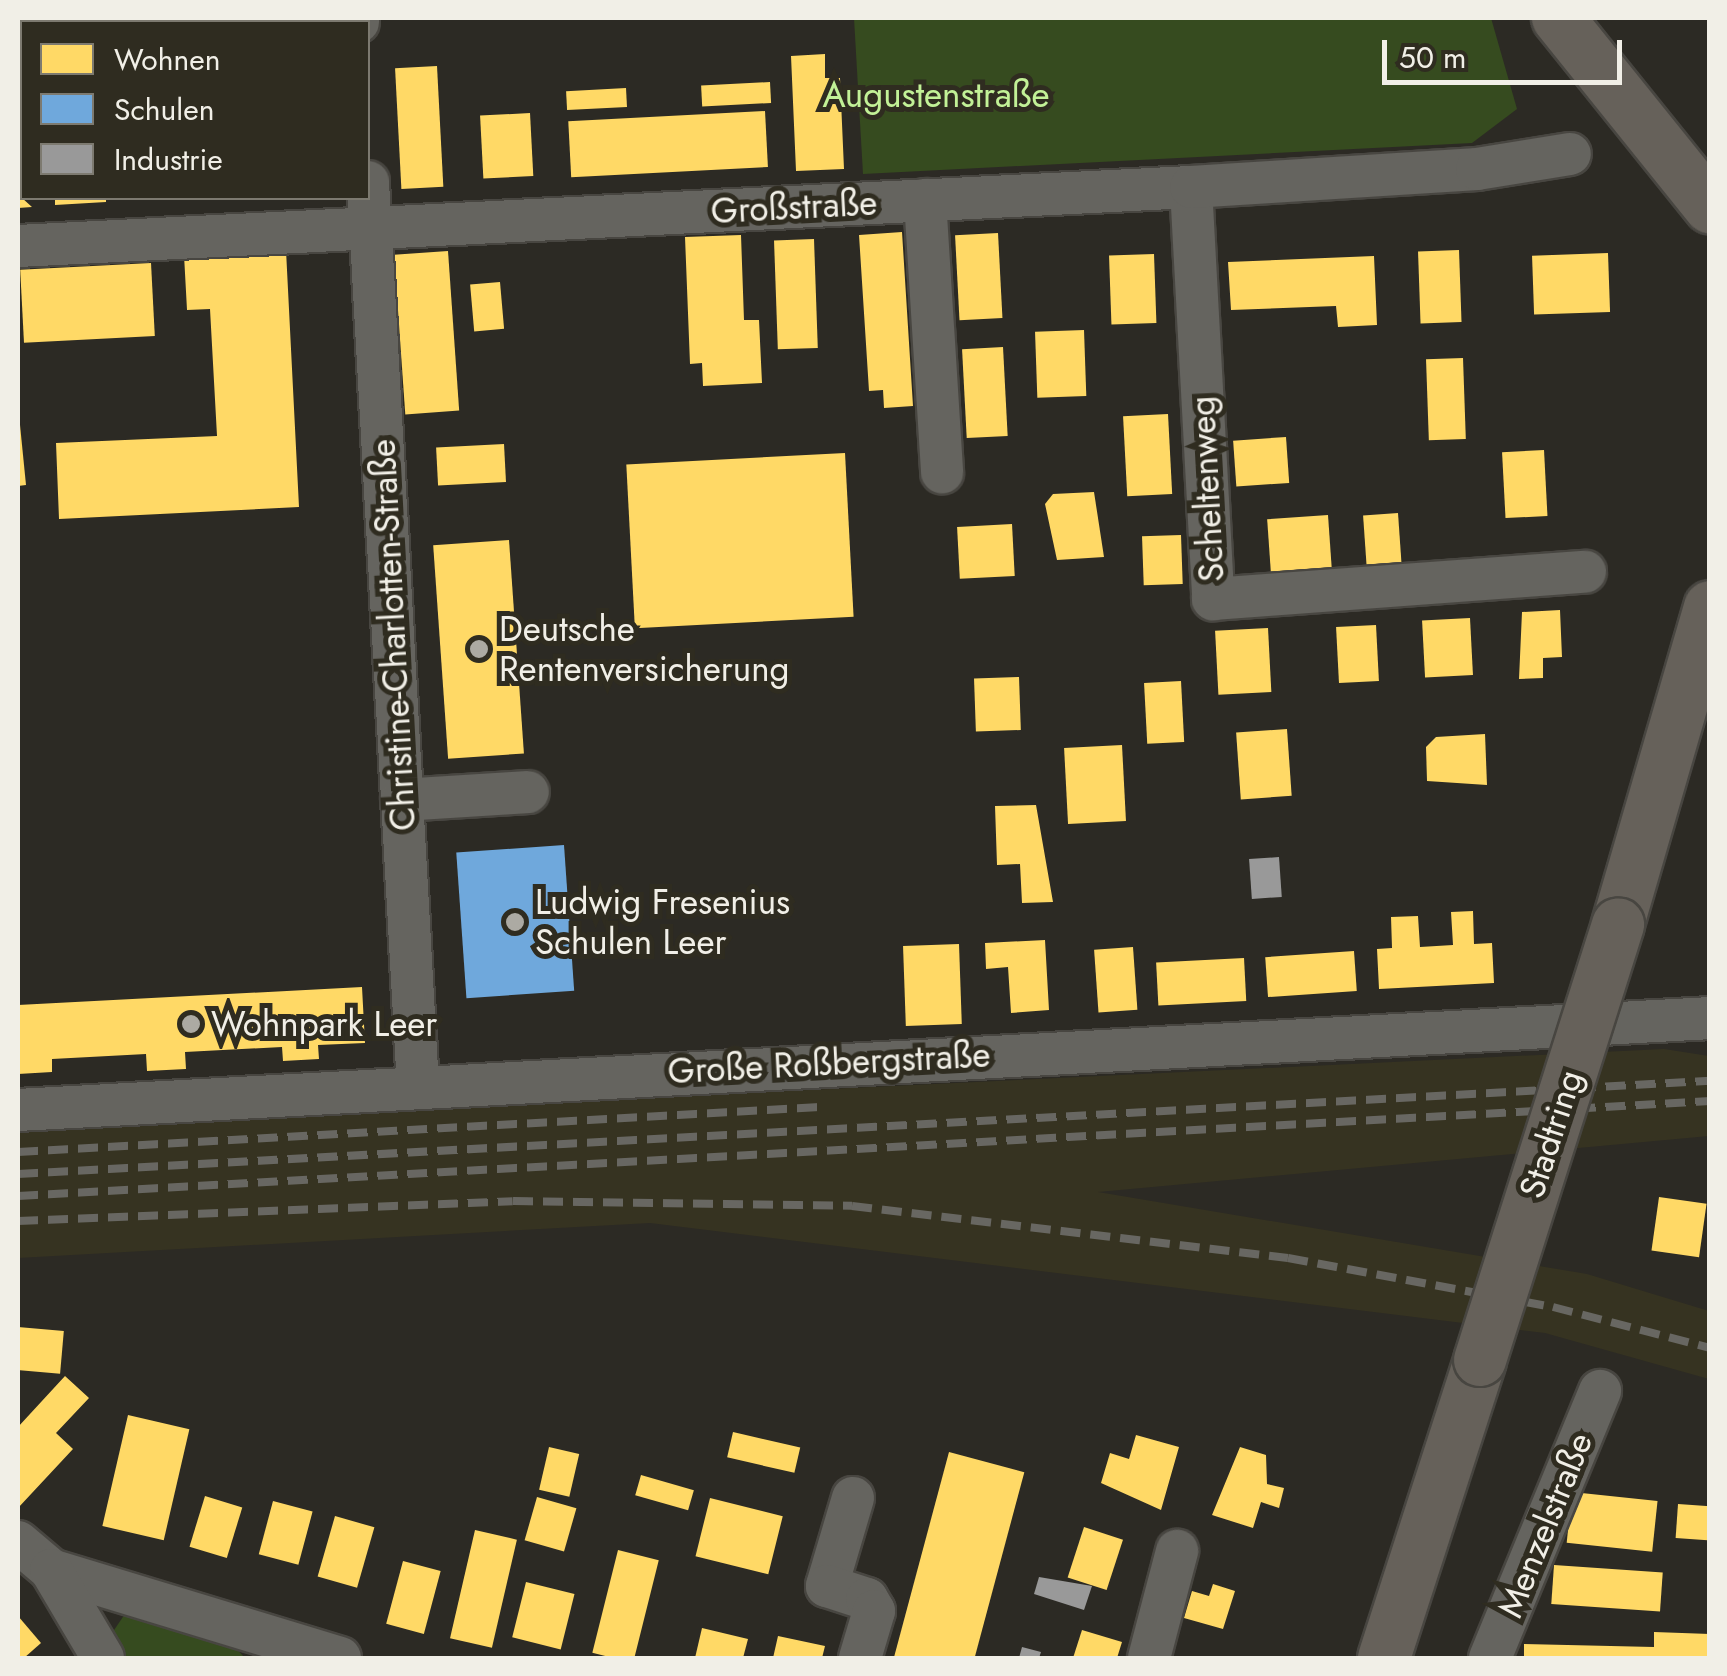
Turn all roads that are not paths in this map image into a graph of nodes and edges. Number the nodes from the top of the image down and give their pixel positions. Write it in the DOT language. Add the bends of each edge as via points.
graph roads {
  1 [pos="1558,18"];
  2 [pos="1570,154"];
  3 [pos="1191,187"];
  4 [pos="369,200"];
  5 [pos="926,200"];
  6 [pos="1710,207"];
  7 [pos="370,228"];
  8 [pos="18,246"];
  9 [pos="942,472"];
  10 [pos="1585,572"];
  11 [pos="1710,607"];
  12 [pos="528,792"];
  13 [pos="402,800"];
  14 [pos="1708,1013"];
  15 [pos="418,1087"];
  16 [pos="18,1110"];
  17 [pos="1600,1391"];
  18 [pos="854,1498"];
  19 [pos="18,1542"];
  20 [pos="1176,1550"];
  21 [pos="52,1570"];
  22 [pos="322,1656"];
  23 [pos="104,1658"];
  24 [pos="860,1658"];
  25 [pos="1149,1658"];
  26 [pos="1384,1658"];
  27 [pos="1490,1658"];
  1 -- 6 [label="main road"];
  2 -- 3 [label="street, Großstraße" via="1477,169"];
  3 -- 5 [label="street, Großstraße"];
  3 -- 10 [label="street, Scheltenweg" via="1213,599"];
  4 -- 7 [label="street, Christine-Charlotten-Straße"];
  5 -- 7 [label="street, Großstraße"];
  5 -- 9 [label="street"];
  7 -- 8 [label="street, Großstraße"];
  7 -- 13 [label="street, Christine-Charlotten-Straße"];
  11 -- 26 [label="main road, Stadtring, bridge" via="1618,924"];
  12 -- 13 [label="street"];
  13 -- 15 [label="street, Christine-Charlotten-Straße"];
  14 -- 15 [label="street, Große Roßbergstraße"];
  15 -- 16 [label="street, Große Roßbergstraße"];
  17 -- 27 [label="street, Menzelstraße"];
  18 -- 24 [label="street" via="827,1586 867,1599 874,1612"];
  19 -- 21 [label="street"];
  20 -- 25 [label="street"];
  21 -- 22 [label="street"];
  21 -- 23 [label="street"];
}
